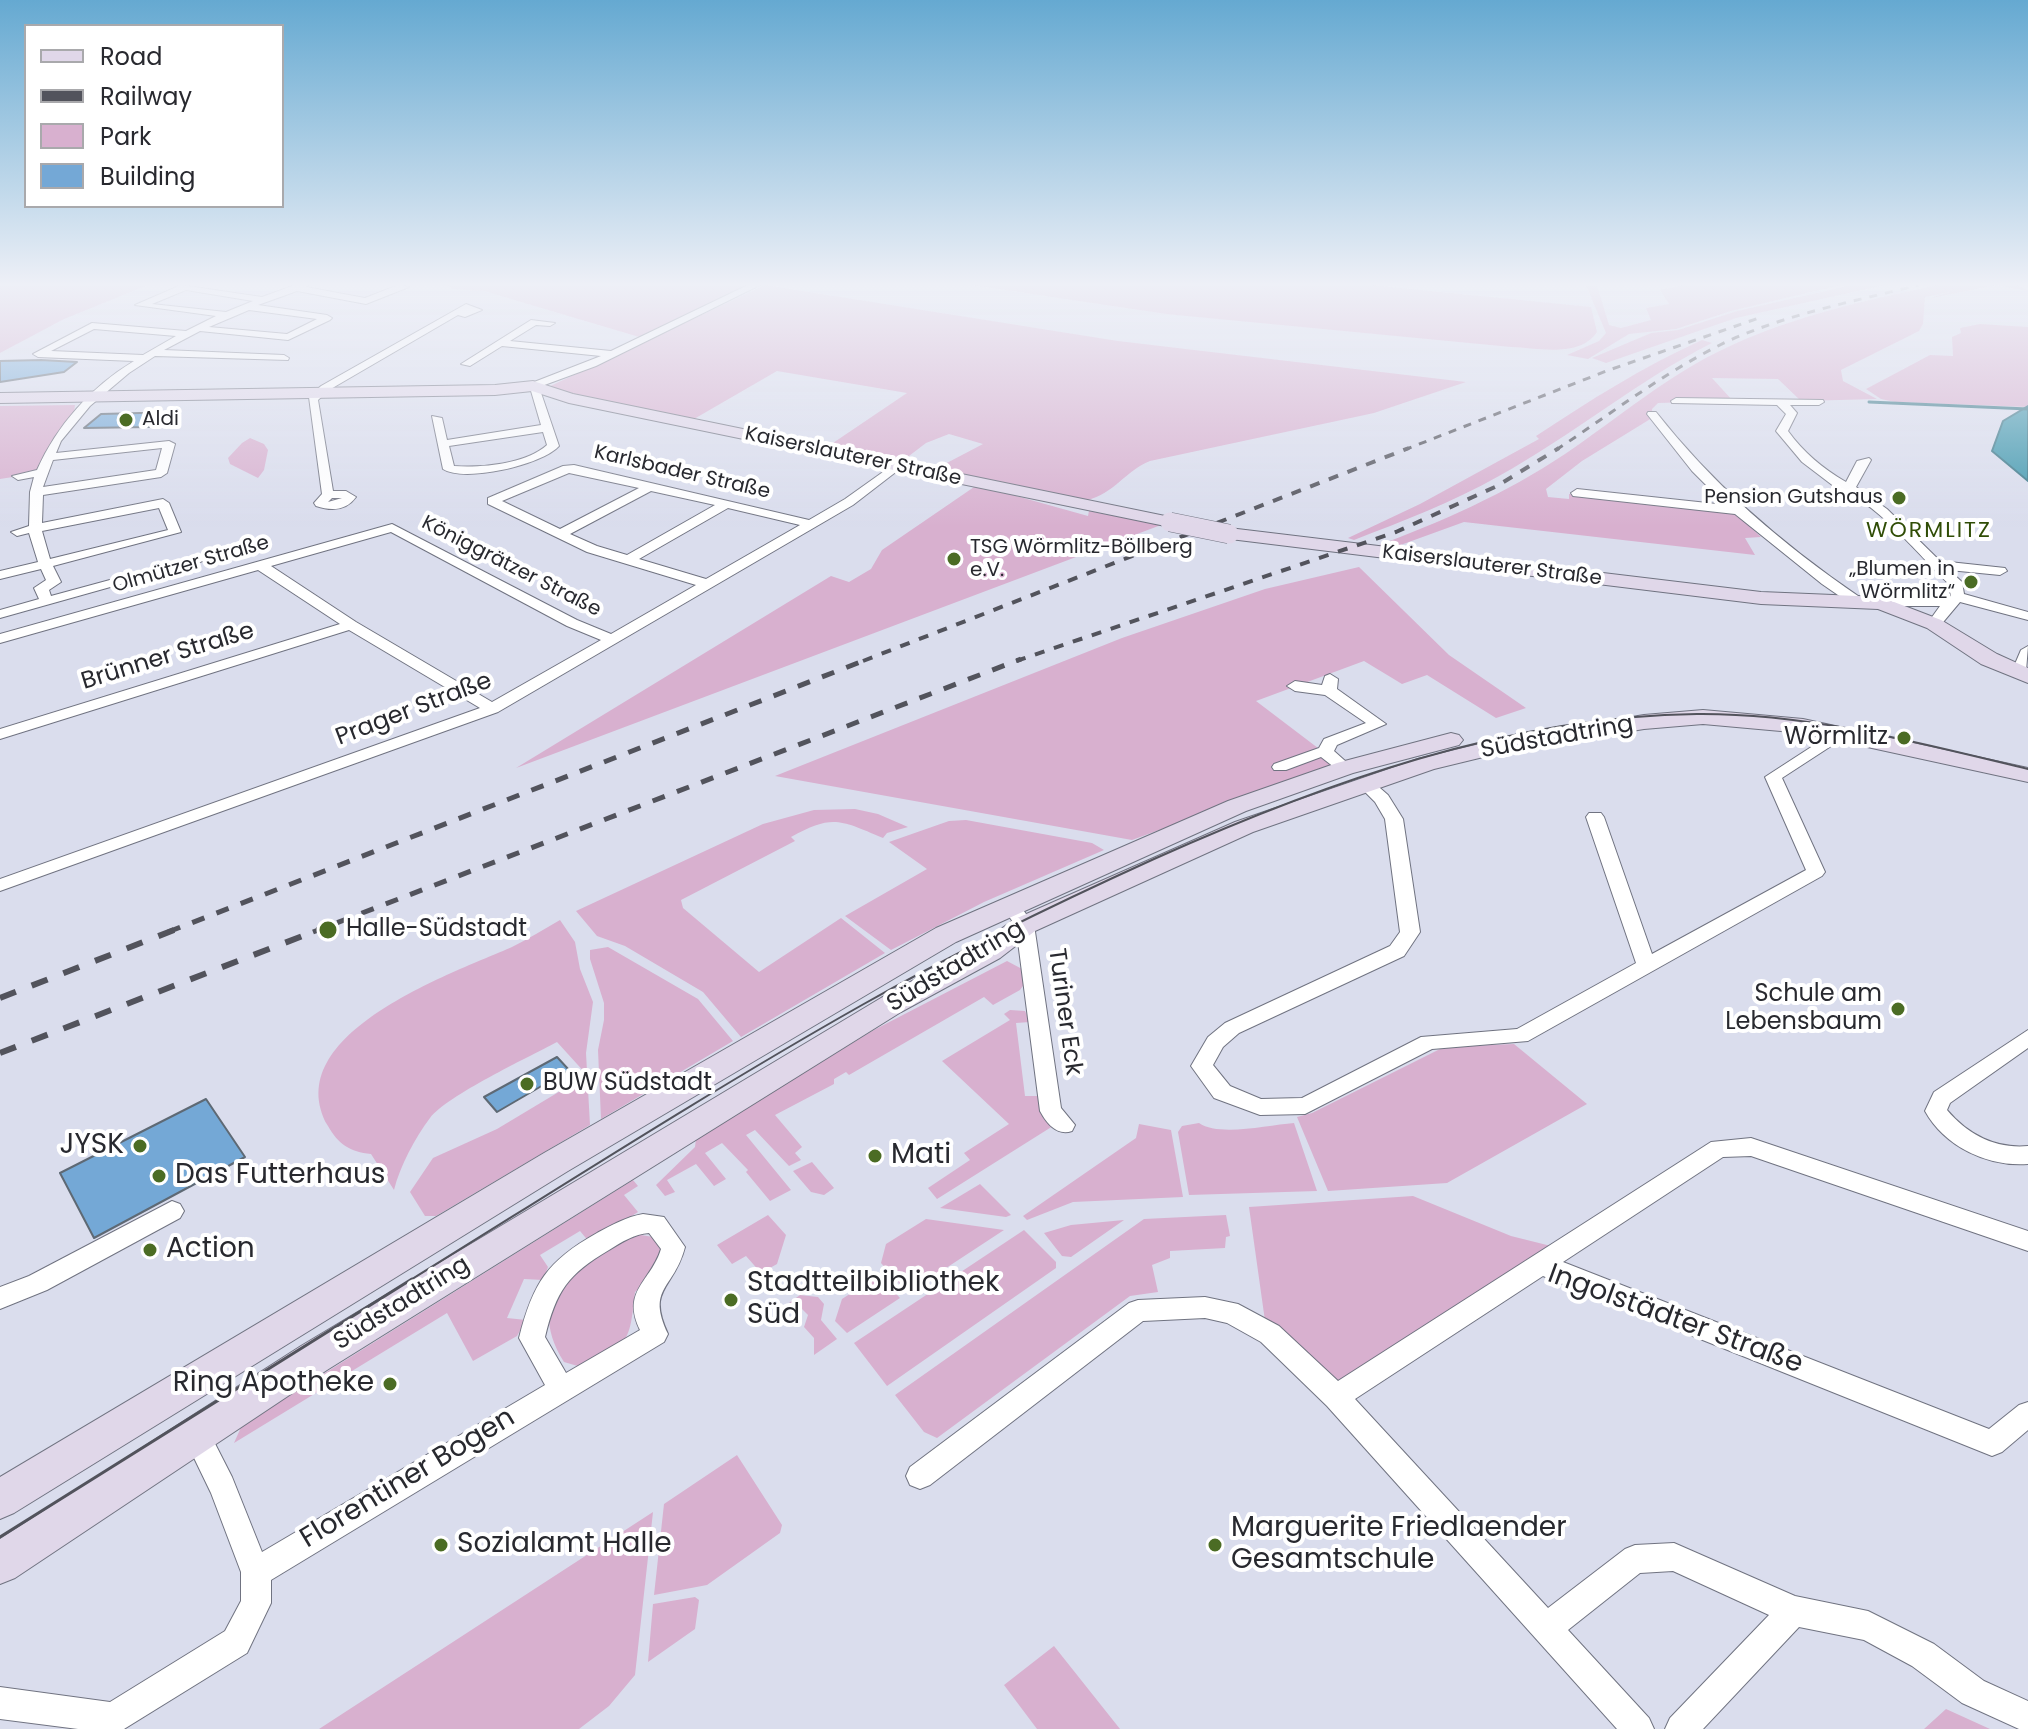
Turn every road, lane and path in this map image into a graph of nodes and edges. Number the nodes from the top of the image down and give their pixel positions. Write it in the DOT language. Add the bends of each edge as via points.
graph roads {
  1 [pos="137,366"];
  2 [pos="365,366"];
  3 [pos="585,366"];
  4 [pos="533,386"];
  5 [pos="318,393"];
  6 [pos="93,397"];
  7 [pos="0,398"];
  8 [pos="1676,401"];
  9 [pos="1819,402"];
  10 [pos="1781,403"];
  11 [pos="1652,414"];
  12 [pos="436,418"];
  13 [pos="546,428"];
  14 [pos="442,444"];
  15 [pos="47,457"];
  16 [pos="1865,460"];
  17 [pos="897,466"];
  18 [pos="39,473"];
  19 [pos="18,476"];
  20 [pos="649,487"];
  21 [pos="1848,491"];
  22 [pos="36,492"];
  23 [pos="1577,493"];
  24 [pos="328,495"];
  25 [pos="727,504"];
  26 [pos="1736,510"];
  27 [pos="811,524"];
  28 [pos="35,528"];
  29 [pos="392,528"];
  30 [pos="17,532"];
  31 [pos="560,534"];
  32 [pos="235,550"];
  33 [pos="626,561"];
  34 [pos="46,564"];
  35 [pos="1934,564"];
  36 [pos="261,566"];
  37 [pos="2000,571"];
  38 [pos="0,575"];
  39 [pos="54,582"];
  40 [pos="707,584"];
  41 [pos="78,592"];
  42 [pos="1954,599"];
  43 [pos="47,601"];
  44 [pos="1856,601"];
  45 [pos="1881,603"];
  46 [pos="0,614"];
  47 [pos="2028,616"];
  48 [pos="1934,624"];
  49 [pos="351,625"];
  50 [pos="0,639"];
  51 [pos="612,639"];
  52 [pos="2028,650"];
  53 [pos="2023,674"];
  54 [pos="1295,686"];
  55 [pos="492,709"];
  56 [pos="0,734"];
  57 [pos="1839,734"];
  58 [pos="1325,752"];
  59 [pos="2028,758"];
  60 [pos="1280,767"];
  61 [pos="1345,768"];
  62 [pos="2028,775"];
  63 [pos="1366,785"];
  64 [pos="1595,817"];
  65 [pos="0,885"];
  66 [pos="1018,916"];
  67 [pos="1647,967"];
  68 [pos="2028,1037"];
  69 [pos="1064,1125"];
  70 [pos="2028,1155"];
  71 [pos="172,1211"];
  72 [pos="2028,1241"];
  73 [pos="1543,1265"];
  74 [pos="0,1298"];
  75 [pos="561,1388"];
  76 [pos="1336,1397"];
  77 [pos="2028,1414"];
  78 [pos="195,1433"];
  79 [pos="920,1476"];
  80 [pos="0,1499"];
  81 [pos="0,1563"];
  82 [pos="256,1572"];
  83 [pos="1794,1611"];
  84 [pos="1547,1627"];
  85 [pos="0,1703"];
  86 [pos="2028,1717"];
  87 [pos="1638,1729"];
  88 [pos="1681,1729"];
  1 -- 6 [label="street"];
  2 -- 5 [label="street"];
  3 -- 4 [label="street"];
  4 -- 5 [label="street, Kaiserslauterer Straße"];
  4 -- 13 [label="street"];
  4 -- 17 [label="street, Kaiserslauterer Straße"];
  5 -- 6 [label="street, Kaiserslauterer Straße"];
  5 -- 24 [label="street" via="313,399"];
  6 -- 7 [label="street, Kaiserslauterer Straße"];
  6 -- 15 [label="street" via="63,426"];
  8 -- 10 [label="street"];
  9 -- 10 [label="street"];
  10 -- 21 [label="street" via="1792,413 1782,431 1797,454"];
  11 -- 26 [label="street" via="1685,459"];
  12 -- 14 [label="street"];
  13 -- 14 [label="street"];
  13 -- 14 [label="street" via="553,446 533,459 449,469"];
  15 -- 18 [label="street"];
  15 -- 22 [label="street" via="169,444 161,473"];
  16 -- 21 [label="street"];
  17 -- 27 [label="street, Prager Straße"];
  17 -- 44 [label="street, Kaiserslauterer Straße, bridge" via="1229,534 1704,591"];
  18 -- 19 [label="street"];
  18 -- 22 [label="street"];
  20 -- 25 [label="street, Karlsbader Straße"];
  20 -- 31 [label="street"];
  20 -- 31 [label="street, Karlsbader Straße" via="567,469 492,501"];
  21 -- 35 [label="street" via="1882,511"];
  22 -- 28 [label="street"];
  23 -- 26 [label="street"];
  25 -- 27 [label="street, Karlsbader Straße"];
  25 -- 33 [label="street"];
  26 -- 44 [label="street"];
  27 -- 40 [label="street, Prager Straße"];
  28 -- 30 [label="street"];
  28 -- 34 [label="street"];
  28 -- 34 [label="street" via="163,503 175,532"];
  29 -- 36 [label="street, Olmützer Straße"];
  29 -- 51 [label="street, Königgrätzer Straße"];
  31 -- 33 [label="street, Karlsbader Straße"];
  32 -- 41 [label="street"];
  33 -- 40 [label="street, Karlsbader Straße"];
  34 -- 38 [label="street"];
  34 -- 39 [label="street"];
  35 -- 37 [label="street"];
  35 -- 42 [label="street" via="1955,582"];
  36 -- 49 [label="street"];
  36 -- 50 [label="street, Olmützer Straße"];
  39 -- 41 [label="street" via="69,581"];
  39 -- 43 [label="street" via="41,588"];
  40 -- 51 [label="street, Prager Straße"];
  41 -- 43 [label="street"];
  42 -- 45 [label="street"];
  42 -- 47 [label="street"];
  42 -- 48 [label="street"];
  43 -- 46 [label="street"];
  44 -- 45 [label="street, Kaiserslauterer Straße"];
  45 -- 48 [label="street, Kaiserslauterer Straße"];
  48 -- 53 [label="street, Kaiserslauterer Straße"];
  49 -- 55 [label="street"];
  49 -- 56 [label="street, Brünner Straße"];
  51 -- 55 [label="street, Prager Straße"];
  52 -- 53 [label="street"];
  54 -- 58 [label="street" via="1329,685 1378,724 1330,742"];
  55 -- 65 [label="street, Prager Straße"];
  57 -- 62 [label="street, Südstadtring"];
  57 -- 63 [label="street, Südstadtring" via="1770,721 1703,717 1644,722 1504,745"];
  57 -- 67 [label="street" via="1773,777 1816,872"];
  58 -- 60 [label="street"];
  58 -- 61 [label="street"];
  59 -- 61 [label="street, Südstadtring" via="1796,712 1673,705 1552,721 1428,745"];
  61 -- 66 [label="street, Südstadtring" via="1237,806"];
  63 -- 66 [label="street, Südstadtring"];
  63 -- 67 [label="street" via="1394,819 1410,932 1397,951 1232,1028 1215,1042 1202,1066 1222,1092 1260,1107 1305,1106 1428,1042 1521,1036"];
  64 -- 67 [label="street"];
  66 -- 69 [label="street, Turiner Eck" via="1051,1111"];
  66 -- 78 [label="street, Südstadtring" via="990,951 677,1134"];
  66 -- 80 [label="street, Südstadtring" via="946,935 760,1041"];
  68 -- 70 [label="street" via="1942,1098 1936,1111 1947,1127 1986,1150 2012,1158"];
  71 -- 74 [label="street"];
  72 -- 73 [label="street" via="1751,1147 1719,1148"];
  73 -- 76 [label="street, Ingolstädter Straße"];
  73 -- 77 [label="street, Ingolstädter Straße" via="1992,1443"];
  75 -- 75 [label="street, Florentiner Bogen" via="655,1334 643,1305 673,1247 656,1224 631,1225 573,1258 541,1299 532,1338"];
  75 -- 82 [label="street, Florentiner Bogen"];
  76 -- 79 [label="street" via="1266,1328 1231,1310 1174,1306 1138,1311"];
  76 -- 84 [label="street"];
  78 -- 81 [label="street, Südstadtring"];
  78 -- 82 [label="street"];
  82 -- 85 [label="street" via="256,1603 236,1642 113,1718"];
  83 -- 84 [label="street" via="1674,1557 1635,1559"];
  83 -- 86 [label="street" via="1868,1626 1923,1655 1973,1692"];
  83 -- 88 [label="street"];
  84 -- 87 [label="street"];
}
